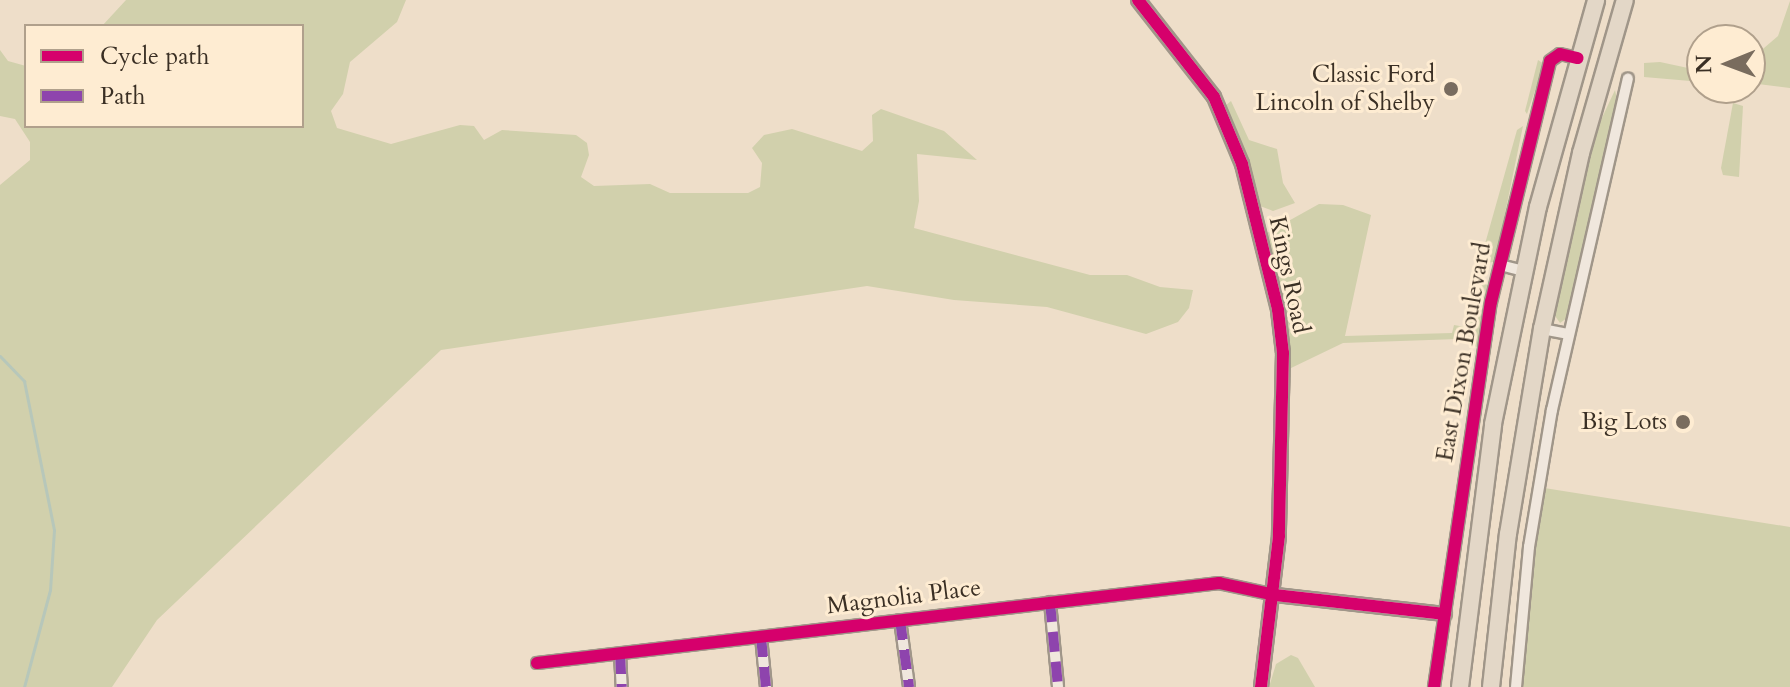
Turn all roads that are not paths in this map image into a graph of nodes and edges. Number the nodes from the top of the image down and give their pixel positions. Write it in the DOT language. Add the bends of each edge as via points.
graph roads {
  1 [pos="1138,0"];
  2 [pos="1625,0"];
  3 [pos="1593,3"];
  4 [pos="1578,58"];
  5 [pos="1628,79"];
  6 [pos="1500,265"];
  7 [pos="1524,271"];
  8 [pos="1542,329"];
  9 [pos="1568,334"];
  10 [pos="1275,595"];
  11 [pos="1050,602"];
  12 [pos="1445,614"];
  13 [pos="900,620"];
  14 [pos="761,637"];
  15 [pos="620,654"];
  16 [pos="537,663"];
  17 [pos="622,687"];
  18 [pos="766,687"];
  19 [pos="909,687"];
  20 [pos="1058,687"];
  21 [pos="1261,687"];
  22 [pos="1434,687"];
  23 [pos="1460,687"];
  24 [pos="1491,687"];
  25 [pos="1516,687"];
  1 -- 10 [label="street, Kings Road" via="1214,97 1242,164 1278,310 1283,414"];
  2 -- 8 [label="highway" via="1581,153"];
  3 -- 4 [label="highway, East Dixon Boulevard"];
  4 -- 6 [label="street, East Dixon Boulevard" via="1560,54 1550,61"];
  4 -- 7 [label="highway, East Dixon Boulevard"];
  5 -- 9 [label="street"];
  6 -- 7 [label="street"];
  6 -- 12 [label="street, East Dixon Boulevard"];
  7 -- 23 [label="highway, East Dixon Boulevard" via="1493,424"];
  8 -- 9 [label="street"];
  8 -- 24 [label="highway" via="1508,534"];
  9 -- 25 [label="street" via="1531,533"];
  10 -- 11 [label="street, Magnolia Place" via="1219,583"];
  10 -- 12 [label="street"];
  10 -- 21 [label="street, Kings Road"];
  11 -- 13 [label="street, Magnolia Place"];
  11 -- 20 [label="street"];
  12 -- 22 [label="street, East Dixon Boulevard"];
  13 -- 14 [label="street, Magnolia Place"];
  13 -- 19 [label="street"];
  14 -- 15 [label="street, Magnolia Place"];
  14 -- 18 [label="street"];
  15 -- 16 [label="street, Magnolia Place"];
  15 -- 17 [label="street"];
}
